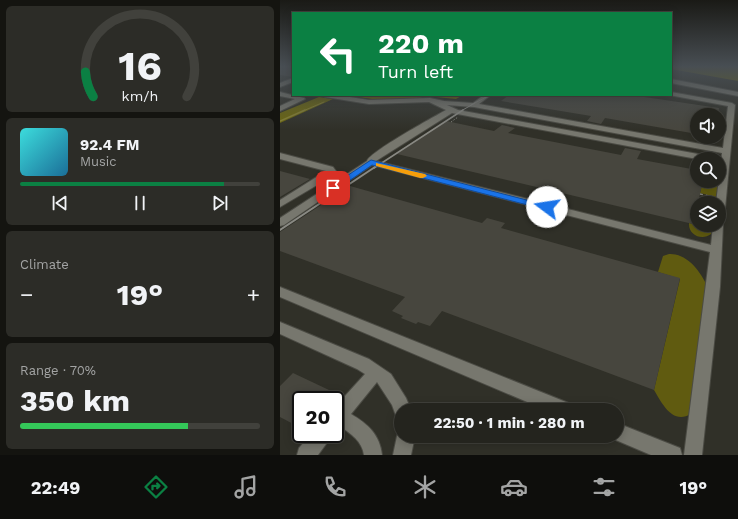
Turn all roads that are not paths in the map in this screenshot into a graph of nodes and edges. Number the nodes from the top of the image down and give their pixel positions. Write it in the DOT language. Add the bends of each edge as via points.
graph roads {
  1 [pos="703,87"];
  2 [pos="292,89"];
  3 [pos="280,94"];
  4 [pos="672,94"];
  5 [pos="738,94"];
  6 [pos="331,96"];
  7 [pos="487,96"];
  8 [pos="430,100"];
  9 [pos="474,105"];
  10 [pos="486,108"];
  11 [pos="280,109"];
  12 [pos="451,110"];
  13 [pos="476,116"];
  14 [pos="727,151"];
  15 [pos="690,155"];
  16 [pos="280,156"];
  17 [pos="371,162"];
  18 [pos="280,204"];
  19 [pos="280,223"];
  20 [pos="717,232"];
  21 [pos="716,250"];
  22 [pos="280,292"];
  23 [pos="280,328"];
  24 [pos="375,372"];
  25 [pos="400,403"];
  26 [pos="548,403"];
  27 [pos="344,410"];
  28 [pos="344,421"];
  29 [pos="624,435"];
  30 [pos="316,443"];
  31 [pos="405,443"];
  32 [pos="306,455"];
  33 [pos="373,455"];
  34 [pos="402,455"];
  35 [pos="673,455"];
  36 [pos="693,455"];
  1 -- 5 [label="street"];
  2 -- 3 [label="street"];
  3 -- 11 [label="street" via="302,99"];
  4 -- 14 [label="street" via="732,106"];
  6 -- 8 [label="street" via="369,102"];
  7 -- 9 [label="street"];
  8 -- 9 [label="street"];
  8 -- 12 [label="street"];
  9 -- 10 [label="street"];
  10 -- 13 [label="street"];
  10 -- 14 [label="street"];
  12 -- 13 [label="street"];
  12 -- 17 [label="street" via="382,152"];
  13 -- 15 [label="street"];
  16 -- 18 [label="street" via="331,171"];
  17 -- 19 [label="street"];
  17 -- 21 [label="street"];
  20 -- 21 [label="street"];
  21 -- 36 [label="street"];
  22 -- 26 [label="street"];
  23 -- 24 [label="street" via="363,364"];
  24 -- 25 [label="street" via="385,380"];
  24 -- 27 [label="street"];
  28 -- 33 [label="street" via="355,426 370,440"];
  29 -- 35 [label="street"];
  30 -- 32 [label="street"];
  31 -- 34 [label="street"];
}
